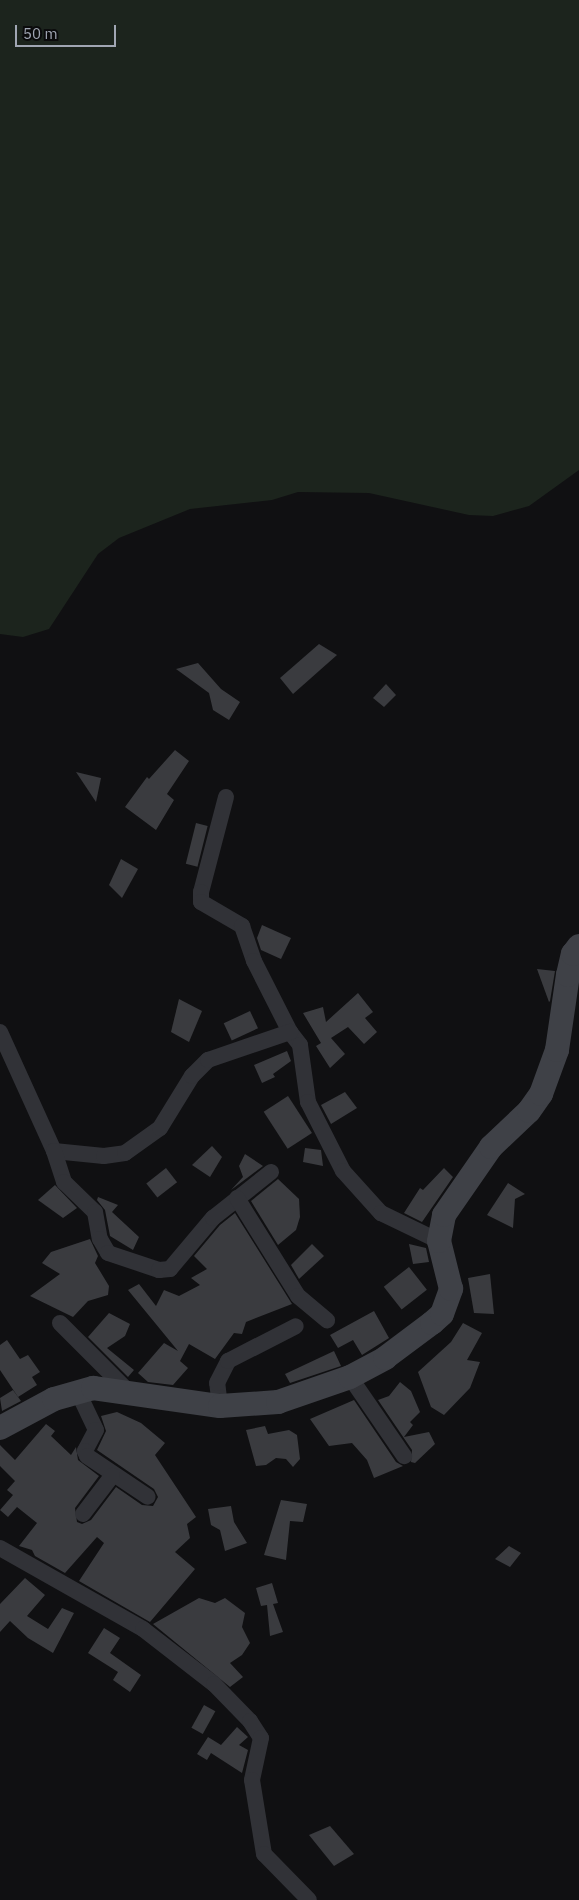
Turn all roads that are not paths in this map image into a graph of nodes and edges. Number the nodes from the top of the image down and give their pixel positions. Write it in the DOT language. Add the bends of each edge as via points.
graph roads {
  1 [pos="226,797"];
  2 [pos="579,946"];
  3 [pos="0,1032"];
  4 [pos="290,1032"];
  5 [pos="54,1150"];
  6 [pos="271,1172"];
  7 [pos="237,1198"];
  8 [pos="439,1241"];
  9 [pos="327,1320"];
  10 [pos="60,1323"];
  11 [pos="296,1326"];
  12 [pos="350,1377"];
  13 [pos="77,1390"];
  14 [pos="129,1392"];
  15 [pos="220,1406"];
  16 [pos="0,1428"];
  17 [pos="404,1456"];
  18 [pos="112,1476"];
  19 [pos="148,1497"];
  20 [pos="83,1514"];
  21 [pos="0,1548"];
  22 [pos="309,1900"];
  1 -- 4 [label="street" via="200,900 242,926 254,961"];
  2 -- 8 [label="street" via="573,954 568,975 557,1050 541,1094 530,1111 491,1147 444,1215"];
  3 -- 5 [label="street"];
  4 -- 5 [label="street" via="208,1060 192,1076 160,1128 125,1152 104,1156"];
  4 -- 8 [label="street" via="300,1045 308,1102 344,1170 380,1213"];
  5 -- 7 [label="street" via="64,1182 95,1212 100,1239 108,1253 144,1267 170,1269 213,1218"];
  6 -- 7 [label="street"];
  7 -- 9 [label="street" via="298,1296"];
  8 -- 12 [label="street" via="451,1280 442,1314 413,1339"];
  10 -- 14 [label="street"];
  11 -- 15 [label="street" via="228,1361 216,1383"];
  12 -- 15 [label="street" via="278,1402"];
  12 -- 17 [label="street"];
  13 -- 14 [label="street" via="105,1388"];
  13 -- 16 [label="street"];
  13 -- 18 [label="street" via="96,1430 85,1454"];
  14 -- 15 [label="street" via="158,1399"];
  18 -- 19 [label="street"];
  18 -- 20 [label="street"];
  21 -- 22 [label="street" via="143,1629 214,1684 250,1721 261,1738 252,1780 264,1854"];
}
